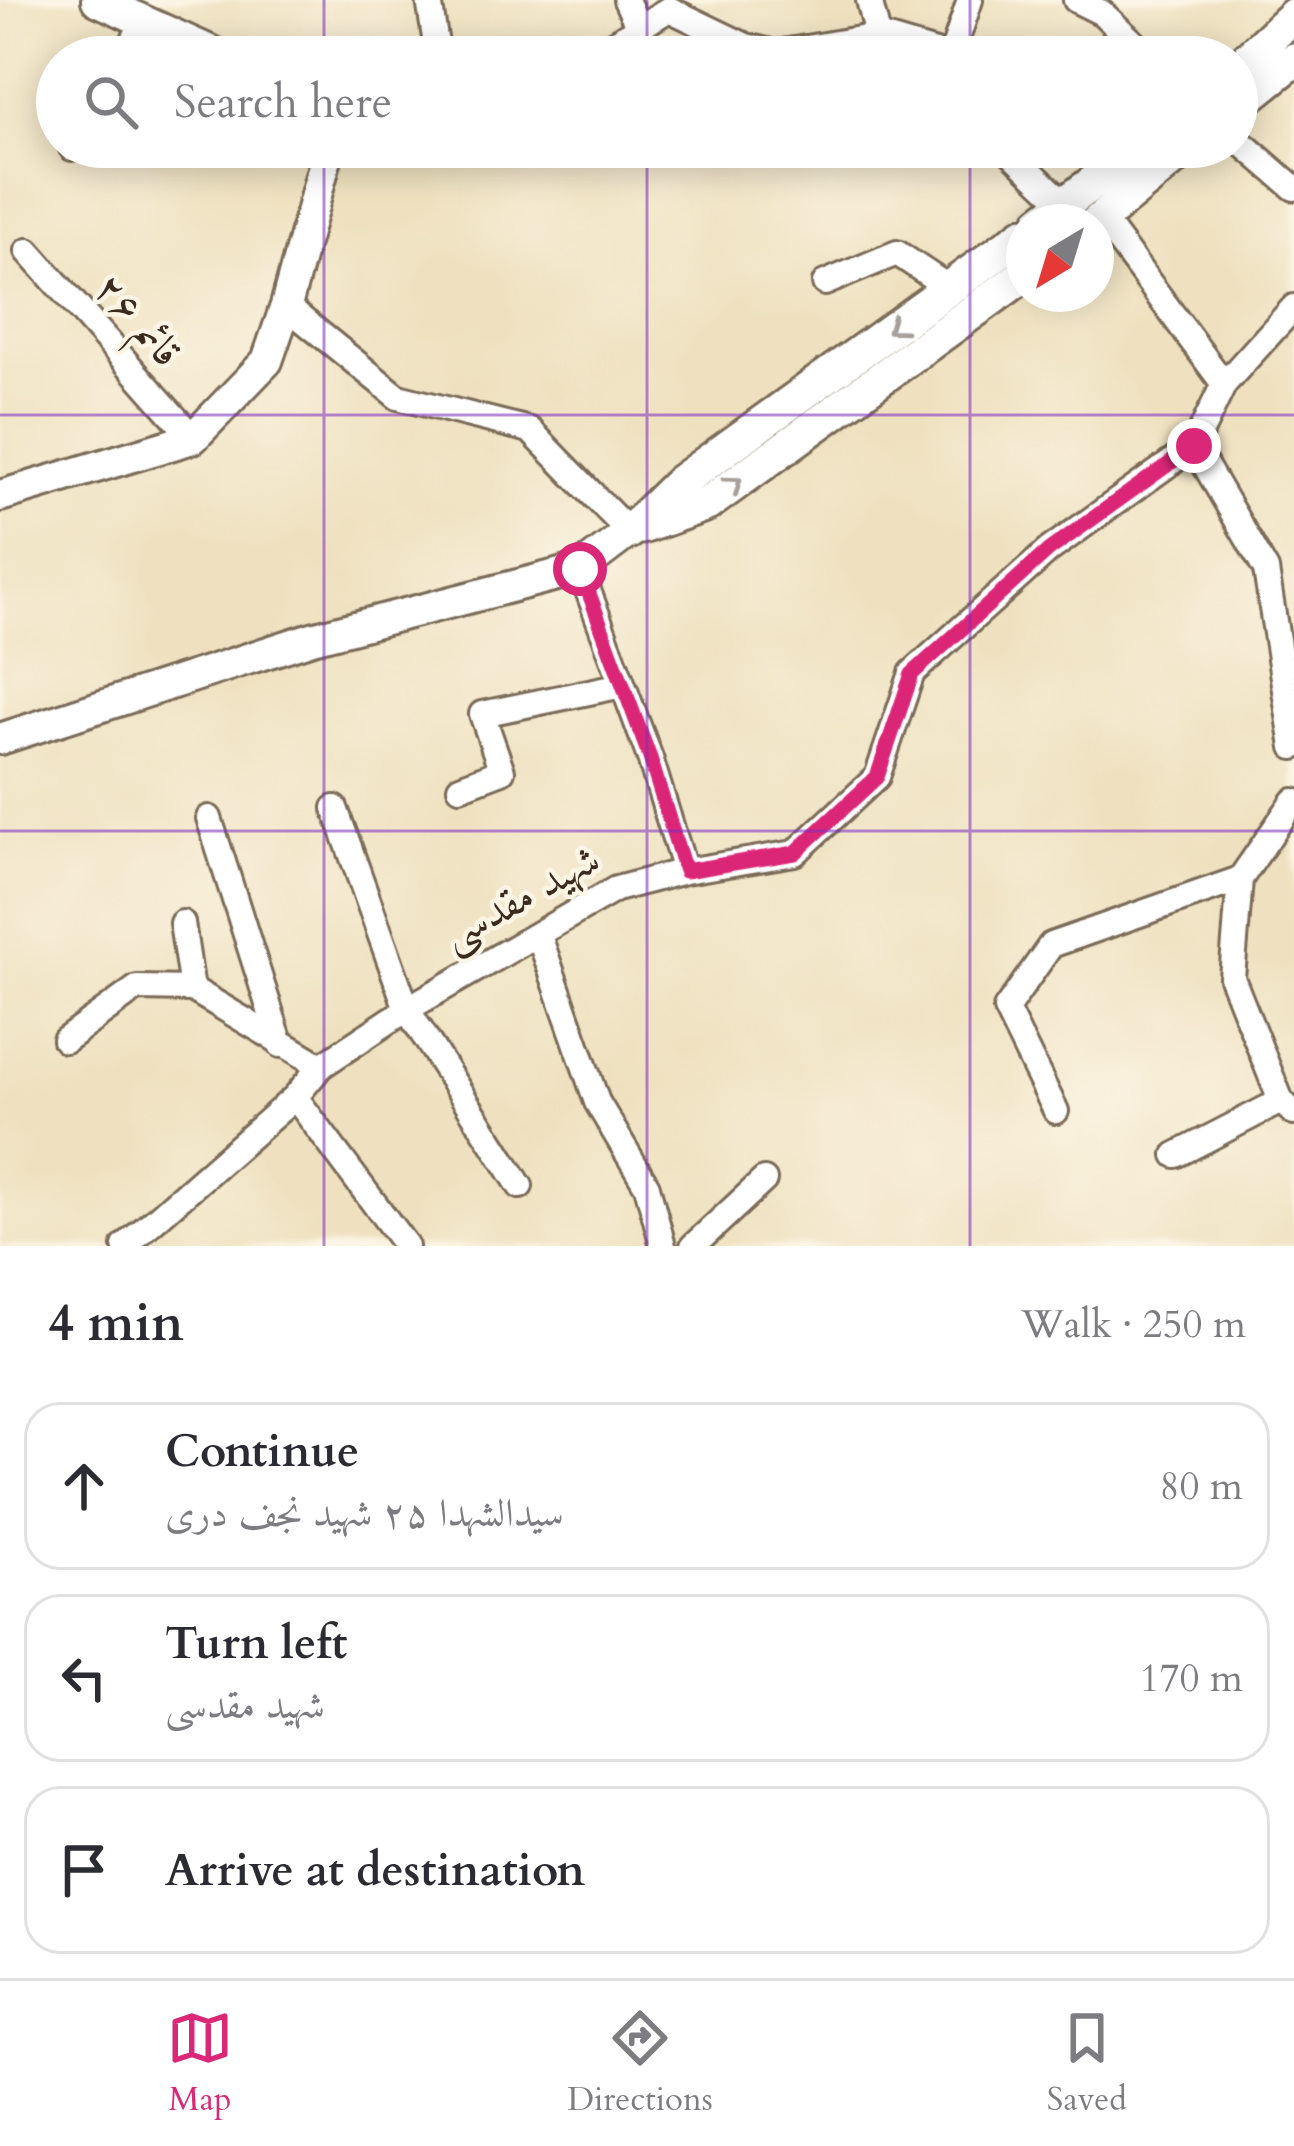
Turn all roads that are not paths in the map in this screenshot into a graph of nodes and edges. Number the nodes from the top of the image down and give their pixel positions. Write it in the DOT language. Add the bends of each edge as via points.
graph roads {
  1 [pos="97,0"];
  2 [pos="428,0"];
  3 [pos="626,0"];
  4 [pos="868,0"];
  5 [pos="970,0"];
  6 [pos="1086,2"];
  7 [pos="1294,15"];
  8 [pos="143,24"];
  9 [pos="638,26"];
  10 [pos="136,36"];
  11 [pos="172,36"];
  12 [pos="434,36"];
  13 [pos="623,36"];
  14 [pos="725,36"];
  15 [pos="878,36"];
  16 [pos="957,36"];
  17 [pos="1126,36"];
  18 [pos="1258,48"];
  19 [pos="1294,60"];
  20 [pos="1258,89"];
  21 [pos="1258,157"];
  22 [pos="323,168"];
  23 [pos="1020,168"];
  24 [pos="1112,168"];
  25 [pos="1163,168"];
  26 [pos="1294,188"];
  27 [pos="1046,204"];
  28 [pos="1065,204"];
  29 [pos="1114,209"];
  30 [pos="1114,240"];
  31 [pos="1006,247"];
  32 [pos="28,251"];
  33 [pos="825,283"];
  34 [pos="949,288"];
  35 [pos="1006,288"];
  36 [pos="286,306"];
  37 [pos="1294,307"];
  38 [pos="1225,384"];
  39 [pos="193,438"];
  40 [pos="1194,446"];
  41 [pos="5,486"];
  42 [pos="629,532"];
  43 [pos="580,569"];
  44 [pos="1266,570"];
  45 [pos="1294,578"];
  46 [pos="623,685"];
  47 [pos="0,739"];
  48 [pos="1294,747"];
  49 [pos="460,787"];
  50 [pos="1294,801"];
  51 [pos="335,808"];
  52 [pos="209,818"];
  53 [pos="685,871"];
  54 [pos="1240,879"];
  55 [pos="182,923"];
  56 [pos="539,936"];
  57 [pos="192,989"];
  58 [pos="407,1009"];
  59 [pos="65,1040"];
  60 [pos="281,1046"];
  61 [pos="321,1066"];
  62 [pos="295,1097"];
  63 [pos="1287,1107"];
  64 [pos="1056,1111"];
  65 [pos="1176,1156"];
  66 [pos="764,1180"];
  67 [pos="520,1186"];
  68 [pos="125,1246"];
  69 [pos="406,1246"];
  70 [pos="663,1246"];
  71 [pos="693,1246"];
  1 -- 8 [label="street"];
  2 -- 12 [label="street"];
  3 -- 9 [label="street"];
  4 -- 15 [label="street"];
  5 -- 16 [label="street"];
  6 -- 17 [label="street"];
  7 -- 18 [label="main road"];
  8 -- 10 [label="street"];
  8 -- 11 [label="street"];
  9 -- 13 [label="street"];
  9 -- 14 [label="street" via="669,9"];
  19 -- 20 [label="main road"];
  21 -- 26 [label="street"];
  22 -- 36 [label="street"];
  23 -- 27 [label="street"];
  24 -- 28 [label="main road"];
  25 -- 29 [label="main road"];
  30 -- 38 [label="street"];
  31 -- 34 [label="main road"];
  32 -- 39 [label="street, قائم ۲۶"];
  33 -- 34 [label="street" via="896,253"];
  34 -- 42 [label="main road, one-way" via="680,482"];
  42 -- 35 [label="main road, one-way" via="706,504"];
  36 -- 39 [label="street" via="267,361"];
  36 -- 42 [label="street" via="398,397 530,430"];
  37 -- 38 [label="street, شهید مقدسی"];
  38 -- 40 [label="street, شهید مقدسی"];
  39 -- 41 [label="street"];
  40 -- 44 [label="street"];
  40 -- 53 [label="street, شهید مقدسی" via="1049,550 912,674 877,777 795,853"];
  42 -- 43 [label="street"];
  43 -- 46 [label="street"];
  43 -- 47 [label="street" via="312,638"];
  44 -- 45 [label="street"];
  44 -- 48 [label="street"];
  46 -- 49 [label="street" via="482,714 502,771"];
  46 -- 53 [label="street"];
  50 -- 54 [label="street"];
  51 -- 58 [label="street"];
  52 -- 60 [label="street"];
  53 -- 56 [label="street, شهید مقدسی" via="616,890"];
  54 -- 63 [label="street" via="1232,978"];
  54 -- 64 [label="street" via="1052,945 1006,1009"];
  55 -- 57 [label="street"];
  56 -- 58 [label="street, شهید مقدسی"];
  56 -- 70 [label="street" via="597,1102 647,1186"];
  57 -- 59 [label="street" via="137,988"];
  57 -- 60 [label="street"];
  58 -- 61 [label="street, شهید مقدسی"];
  58 -- 67 [label="street"];
  60 -- 61 [label="street"];
  61 -- 62 [label="street, شهید مقدسی"];
  62 -- 68 [label="street, شهید مقدسی"];
  62 -- 69 [label="street"];
  63 -- 65 [label="street"];
  66 -- 71 [label="street"];
}
